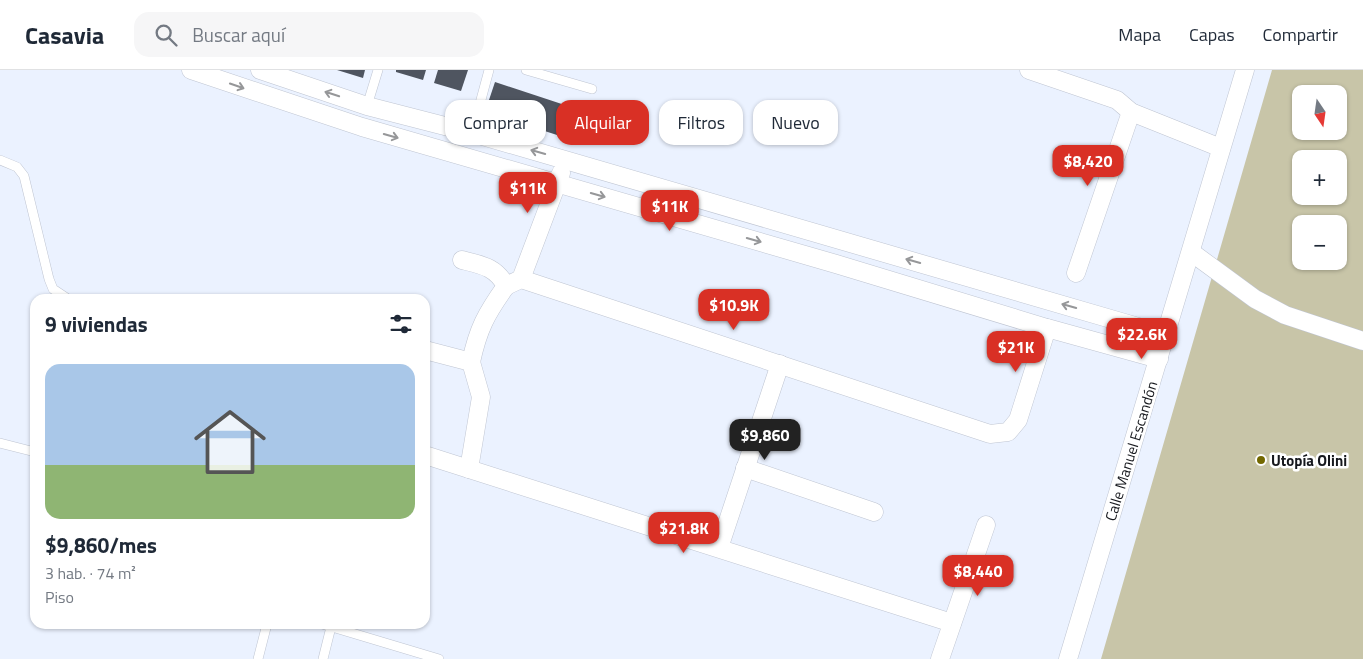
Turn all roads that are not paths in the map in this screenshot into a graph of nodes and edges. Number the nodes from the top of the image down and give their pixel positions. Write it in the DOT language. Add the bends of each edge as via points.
graph roads {
  1 [pos="191,70"];
  2 [pos="260,70"];
  3 [pos="378,70"];
  4 [pos="489,70"];
  5 [pos="526,70"];
  6 [pos="1029,70"];
  7 [pos="1245,70"];
  8 [pos="592,89"];
  9 [pos="481,100"];
  10 [pos="367,106"];
  11 [pos="1131,112"];
  12 [pos="445,126"];
  13 [pos="362,127"];
  14 [pos="469,145"];
  15 [pos="513,145"];
  16 [pos="1221,148"];
  17 [pos="466,158"];
  18 [pos="0,160"];
  19 [pos="565,160"];
  20 [pos="558,183"];
  21 [pos="843,241"];
  22 [pos="1191,252"];
  23 [pos="462,260"];
  24 [pos="836,264"];
  25 [pos="1076,273"];
  26 [pos="513,283"];
  27 [pos="60,294"];
  28 [pos="1046,328"];
  29 [pos="1166,335"];
  30 [pos="1363,341"];
  31 [pos="430,351"];
  32 [pos="1159,359"];
  33 [pos="471,362"];
  34 [pos="780,364"];
  35 [pos="0,443"];
  36 [pos="30,451"];
  37 [pos="430,457"];
  38 [pos="745,468"];
  39 [pos="469,469"];
  40 [pos="874,512"];
  41 [pos="986,525"];
  42 [pos="719,548"];
  43 [pos="952,622"];
  44 [pos="266,629"];
  45 [pos="330,629"];
  46 [pos="338,629"];
  47 [pos="258,659"];
  48 [pos="323,659"];
  49 [pos="439,659"];
  50 [pos="940,659"];
  51 [pos="1068,659"];
  1 -- 13 [label="street, one-way"];
  10 -- 2 [label="street, one-way"];
  3 -- 10 [label="lane"];
  4 -- 9 [label="lane"];
  5 -- 8 [label="lane"];
  6 -- 11 [label="street" via="1117,100"];
  7 -- 16 [label="street, Calle Manuel Escandón"];
  10 -- 12 [label="street"];
  10 -- 13 [label="street"];
  11 -- 16 [label="street"];
  11 -- 25 [label="street"];
  13 -- 17 [label="street, one-way"];
  14 -- 17 [label="street"];
  19 -- 15 [label="street, one-way"];
  16 -- 22 [label="street, Calle Manuel Escandón"];
  17 -- 20 [label="street"];
  18 -- 27 [label="lane" via="17,168 24,176 49,279 53,289"];
  19 -- 20 [label="street"];
  19 -- 21 [label="street"];
  20 -- 24 [label="street, one-way"];
  20 -- 26 [label="street"];
  21 -- 24 [label="street"];
  29 -- 21 [label="street, one-way"];
  22 -- 29 [label="street, Calle Manuel Escandón"];
  22 -- 30 [label="street" via="1255,299 1286,315"];
  23 -- 26 [label="street" via="484,266"];
  24 -- 28 [label="street"];
  26 -- 33 [label="street" via="489,310 477,333"];
  26 -- 34 [label="street"];
  28 -- 32 [label="street"];
  28 -- 34 [label="street" via="1018,420 1008,432 1000,434 990,434"];
  29 -- 32 [label="street, Calle Manuel Escandón"];
  31 -- 33 [label="street"];
  32 -- 51 [label="street, Calle Manuel Escandón"];
  33 -- 39 [label="street" via="481,397"];
  34 -- 38 [label="street"];
  35 -- 36 [label="lane"];
  37 -- 39 [label="street"];
  38 -- 40 [label="street"];
  38 -- 42 [label="street"];
  39 -- 42 [label="street"];
  41 -- 43 [label="street"];
  42 -- 43 [label="street"];
  43 -- 50 [label="street"];
  44 -- 47 [label="lane"];
  45 -- 48 [label="lane"];
  46 -- 49 [label="lane"];
}
